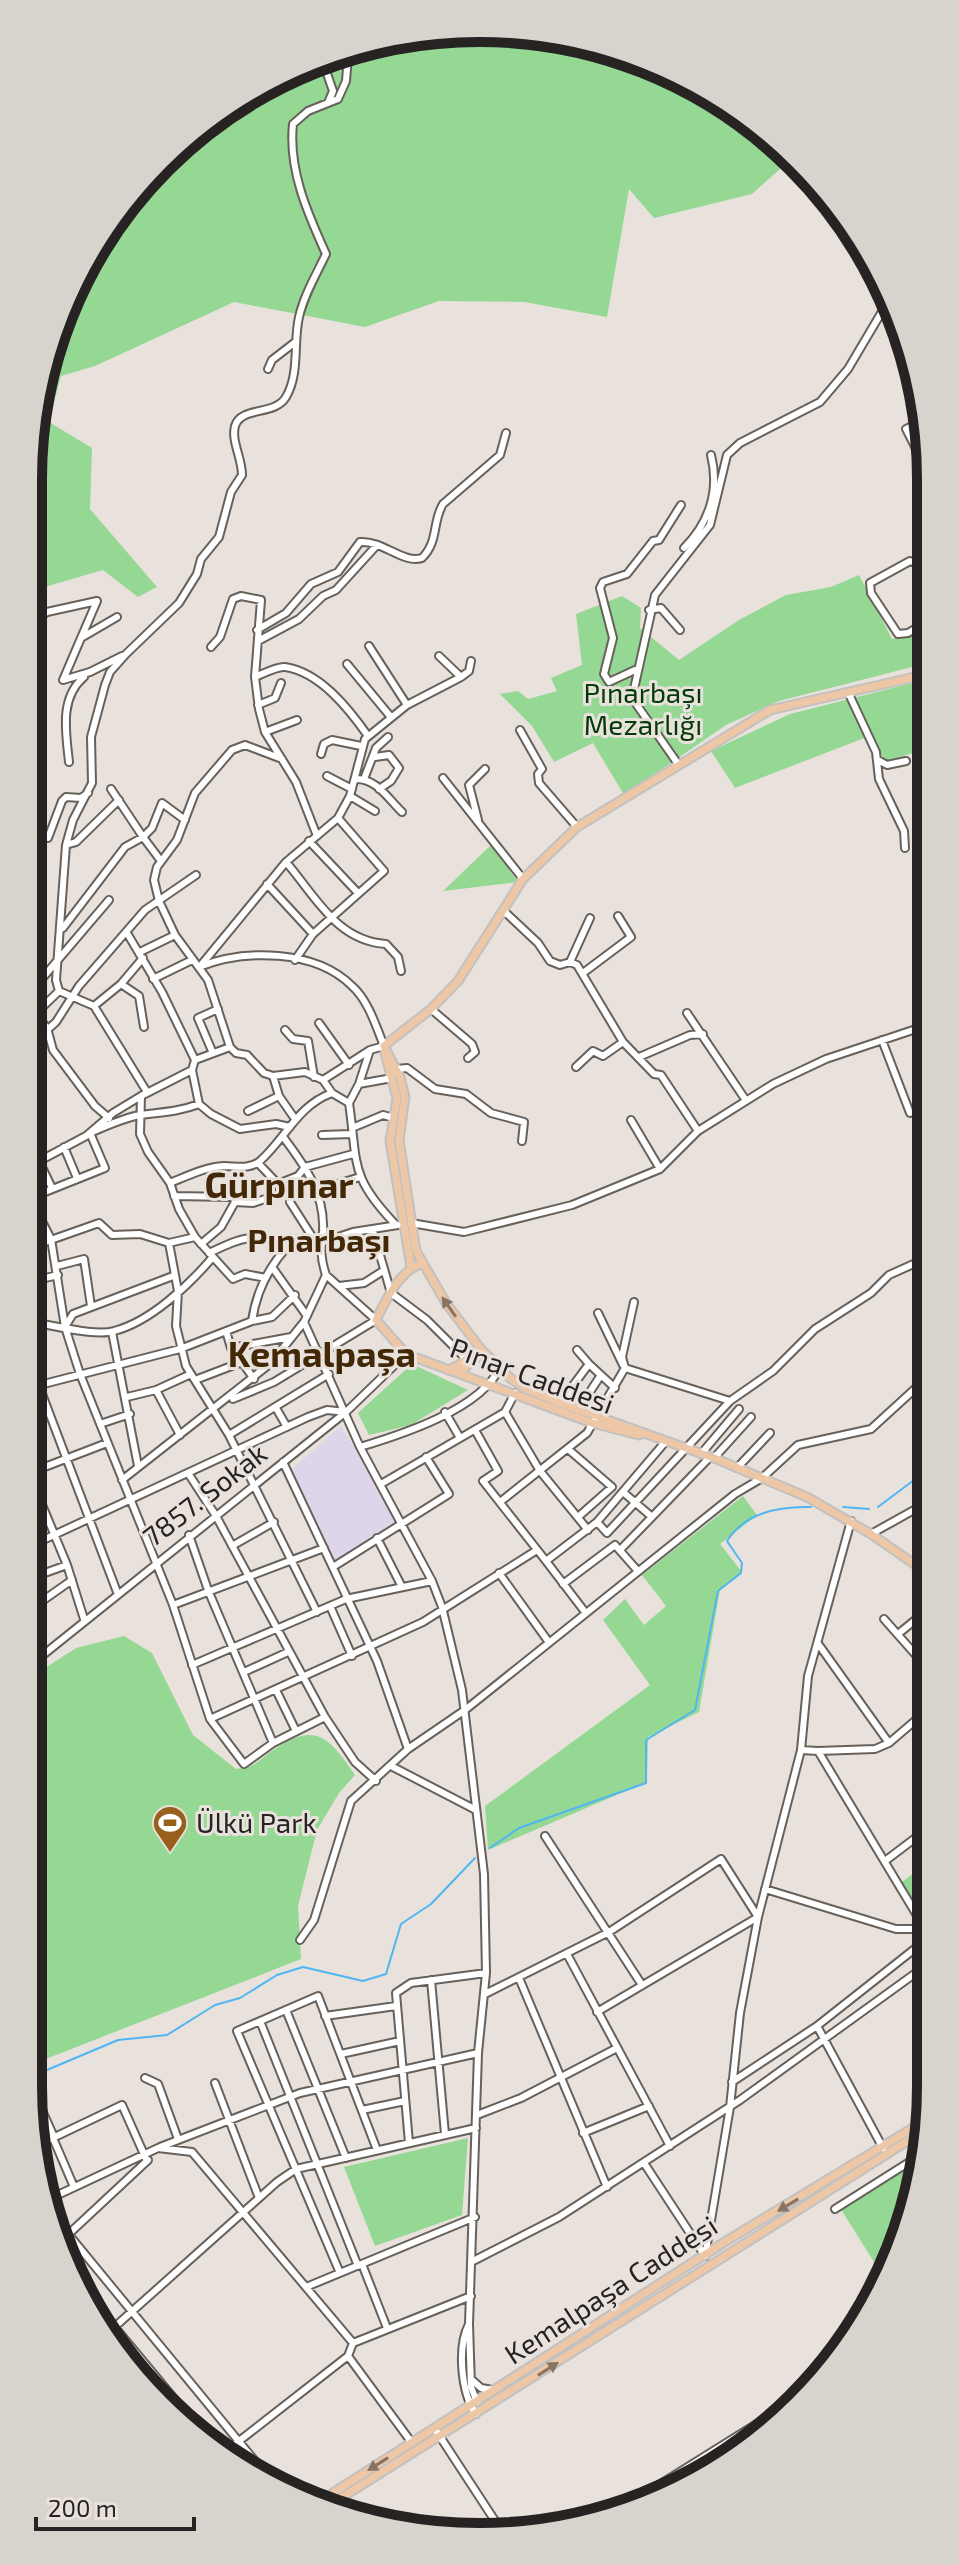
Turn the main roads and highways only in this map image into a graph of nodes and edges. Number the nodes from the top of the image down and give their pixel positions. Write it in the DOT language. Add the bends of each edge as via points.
graph roads {
  1 [pos="917,676"];
  2 [pos="384,1046"];
  3 [pos="403,1224"];
  4 [pos="421,1264"];
  5 [pos="411,1267"];
  6 [pos="482,1350"];
  7 [pos="448,1370"];
  8 [pos="460,1374"];
  9 [pos="521,1393"];
  10 [pos="594,1420"];
  11 [pos="917,1566"];
  12 [pos="915,2127"];
  13 [pos="914,2137"];
  14 [pos="474,2404"];
  15 [pos="479,2412"];
  16 [pos="328,2496"];
  17 [pos="338,2500"];
  1 -- 2 [label="main road" via="770,710 577,827 523,879 458,981"];
  2 -- 3 [label="main road" via="397,1098 390,1141"];
  2 -- 3 [label="main road" via="405,1097 399,1140"];
  3 -- 4 [label="main road"];
  3 -- 5 [label="main road"];
  4 -- 5 [label="main road"];
  6 -- 4 [label="main road, one-way"];
  5 -- 7 [label="main road, Pınar Caddesi" via="376,1320 406,1354"];
  6 -- 7 [label="main road"];
  6 -- 8 [label="main road"];
  6 -- 9 [label="main road"];
  7 -- 8 [label="main road, Pınar Caddesi"];
  8 -- 9 [label="main road, Pınar Caddesi"];
  9 -- 10 [label="main road, Pınar Caddesi"];
  9 -- 10 [label="main road, Pınar Caddesi" via="560,1403"];
  10 -- 11 [label="main road, Pınar Caddesi" via="663,1440 807,1497"];
  12 -- 14 [label="main road, Kemalpaşa Caddesi, one-way"];
  15 -- 13 [label="main road, Kemalpaşa Caddesi, one-way"];
  14 -- 15 [label="main road"];
  14 -- 16 [label="main road, Kemalpaşa Caddesi, one-way"];
  15 -- 17 [label="main road, Kemalpaşa Caddesi"];
}
